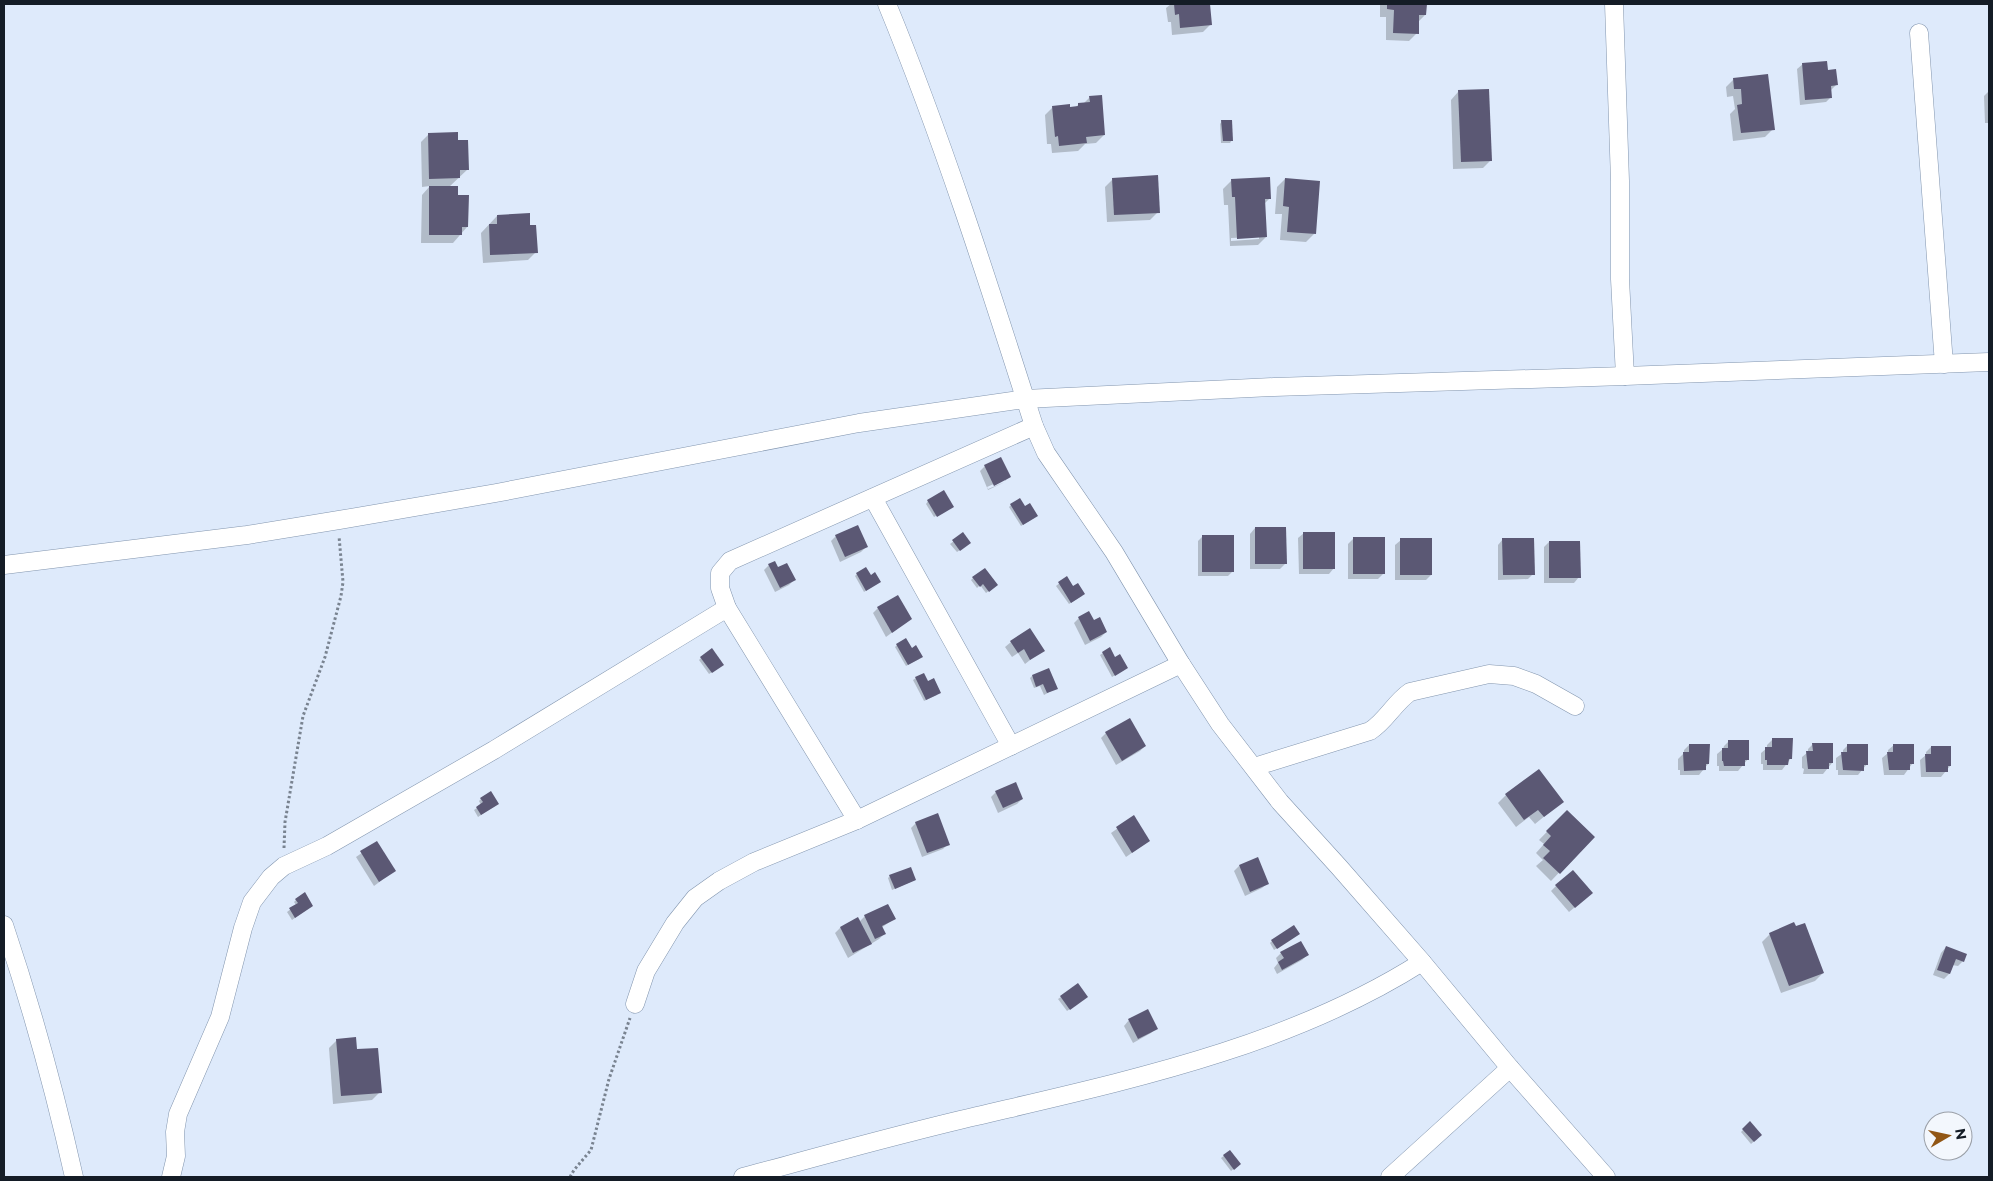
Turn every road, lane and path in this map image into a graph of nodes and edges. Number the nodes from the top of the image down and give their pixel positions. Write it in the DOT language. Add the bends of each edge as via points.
graph roads {
  1 [pos="887,4"];
  2 [pos="1614,4"];
  3 [pos="1919,33"];
  4 [pos="1989,362"];
  5 [pos="1944,364"];
  6 [pos="1625,376"];
  7 [pos="1025,399"];
  8 [pos="1034,426"];
  9 [pos="872,498"];
  10 [pos="338,520"];
  11 [pos="4,565"];
  12 [pos="727,608"];
  13 [pos="1181,664"];
  14 [pos="1575,706"];
  15 [pos="1011,746"];
  16 [pos="1254,767"];
  17 [pos="857,820"];
  18 [pos="284,866"];
  19 [pos="4,925"];
  20 [pos="1422,962"];
  21 [pos="635,1004"];
  22 [pos="1510,1068"];
  23 [pos="74,1177"];
  24 [pos="171,1177"];
  25 [pos="570,1177"];
  26 [pos="743,1177"];
  27 [pos="1390,1177"];
  28 [pos="1606,1177"];
  1 -- 7 [label="street" via="906,48 961,205"];
  2 -- 6 [label="street"];
  3 -- 5 [label="street"];
  4 -- 5 [label="street"];
  5 -- 6 [label="street"];
  6 -- 7 [label="street" via="1274,386"];
  7 -- 8 [label="street"];
  7 -- 10 [label="street" via="860,423"];
  8 -- 9 [label="street"];
  8 -- 13 [label="street" via="1046,453 1114,552"];
  9 -- 12 [label="street" via="730,561 720,573 720,588"];
  9 -- 15 [label="street"];
  10 -- 11 [label="street" via="247,535"];
  10 -- 18 [label="path" via="343,582 341,596 303,716 285,822"];
  12 -- 17 [label="street"];
  12 -- 18 [label="street" via="494,750 327,846"];
  13 -- 15 [label="street"];
  13 -- 16 [label="street" via="1220,724"];
  14 -- 16 [label="street" via="1529,681 1490,674 1410,692 1399,700 1379,726 1370,731"];
  15 -- 17 [label="street"];
  16 -- 20 [label="street" via="1280,802"];
  17 -- 21 [label="street" via="754,862 695,898 675,923 646,971"];
  18 -- 24 [label="street" via="252,902 220,1017 178,1114 176,1156"];
  19 -- 23 [label="street" via="51,1080"];
  20 -- 22 [label="street"];
  20 -- 26 [label="street" via="1388,984 1352,1001 1264,1038 1180,1066 908,1132"];
  21 -- 25 [label="path" via="609,1079 591,1150"];
  22 -- 27 [label="street"];
  22 -- 28 [label="street"];
}
